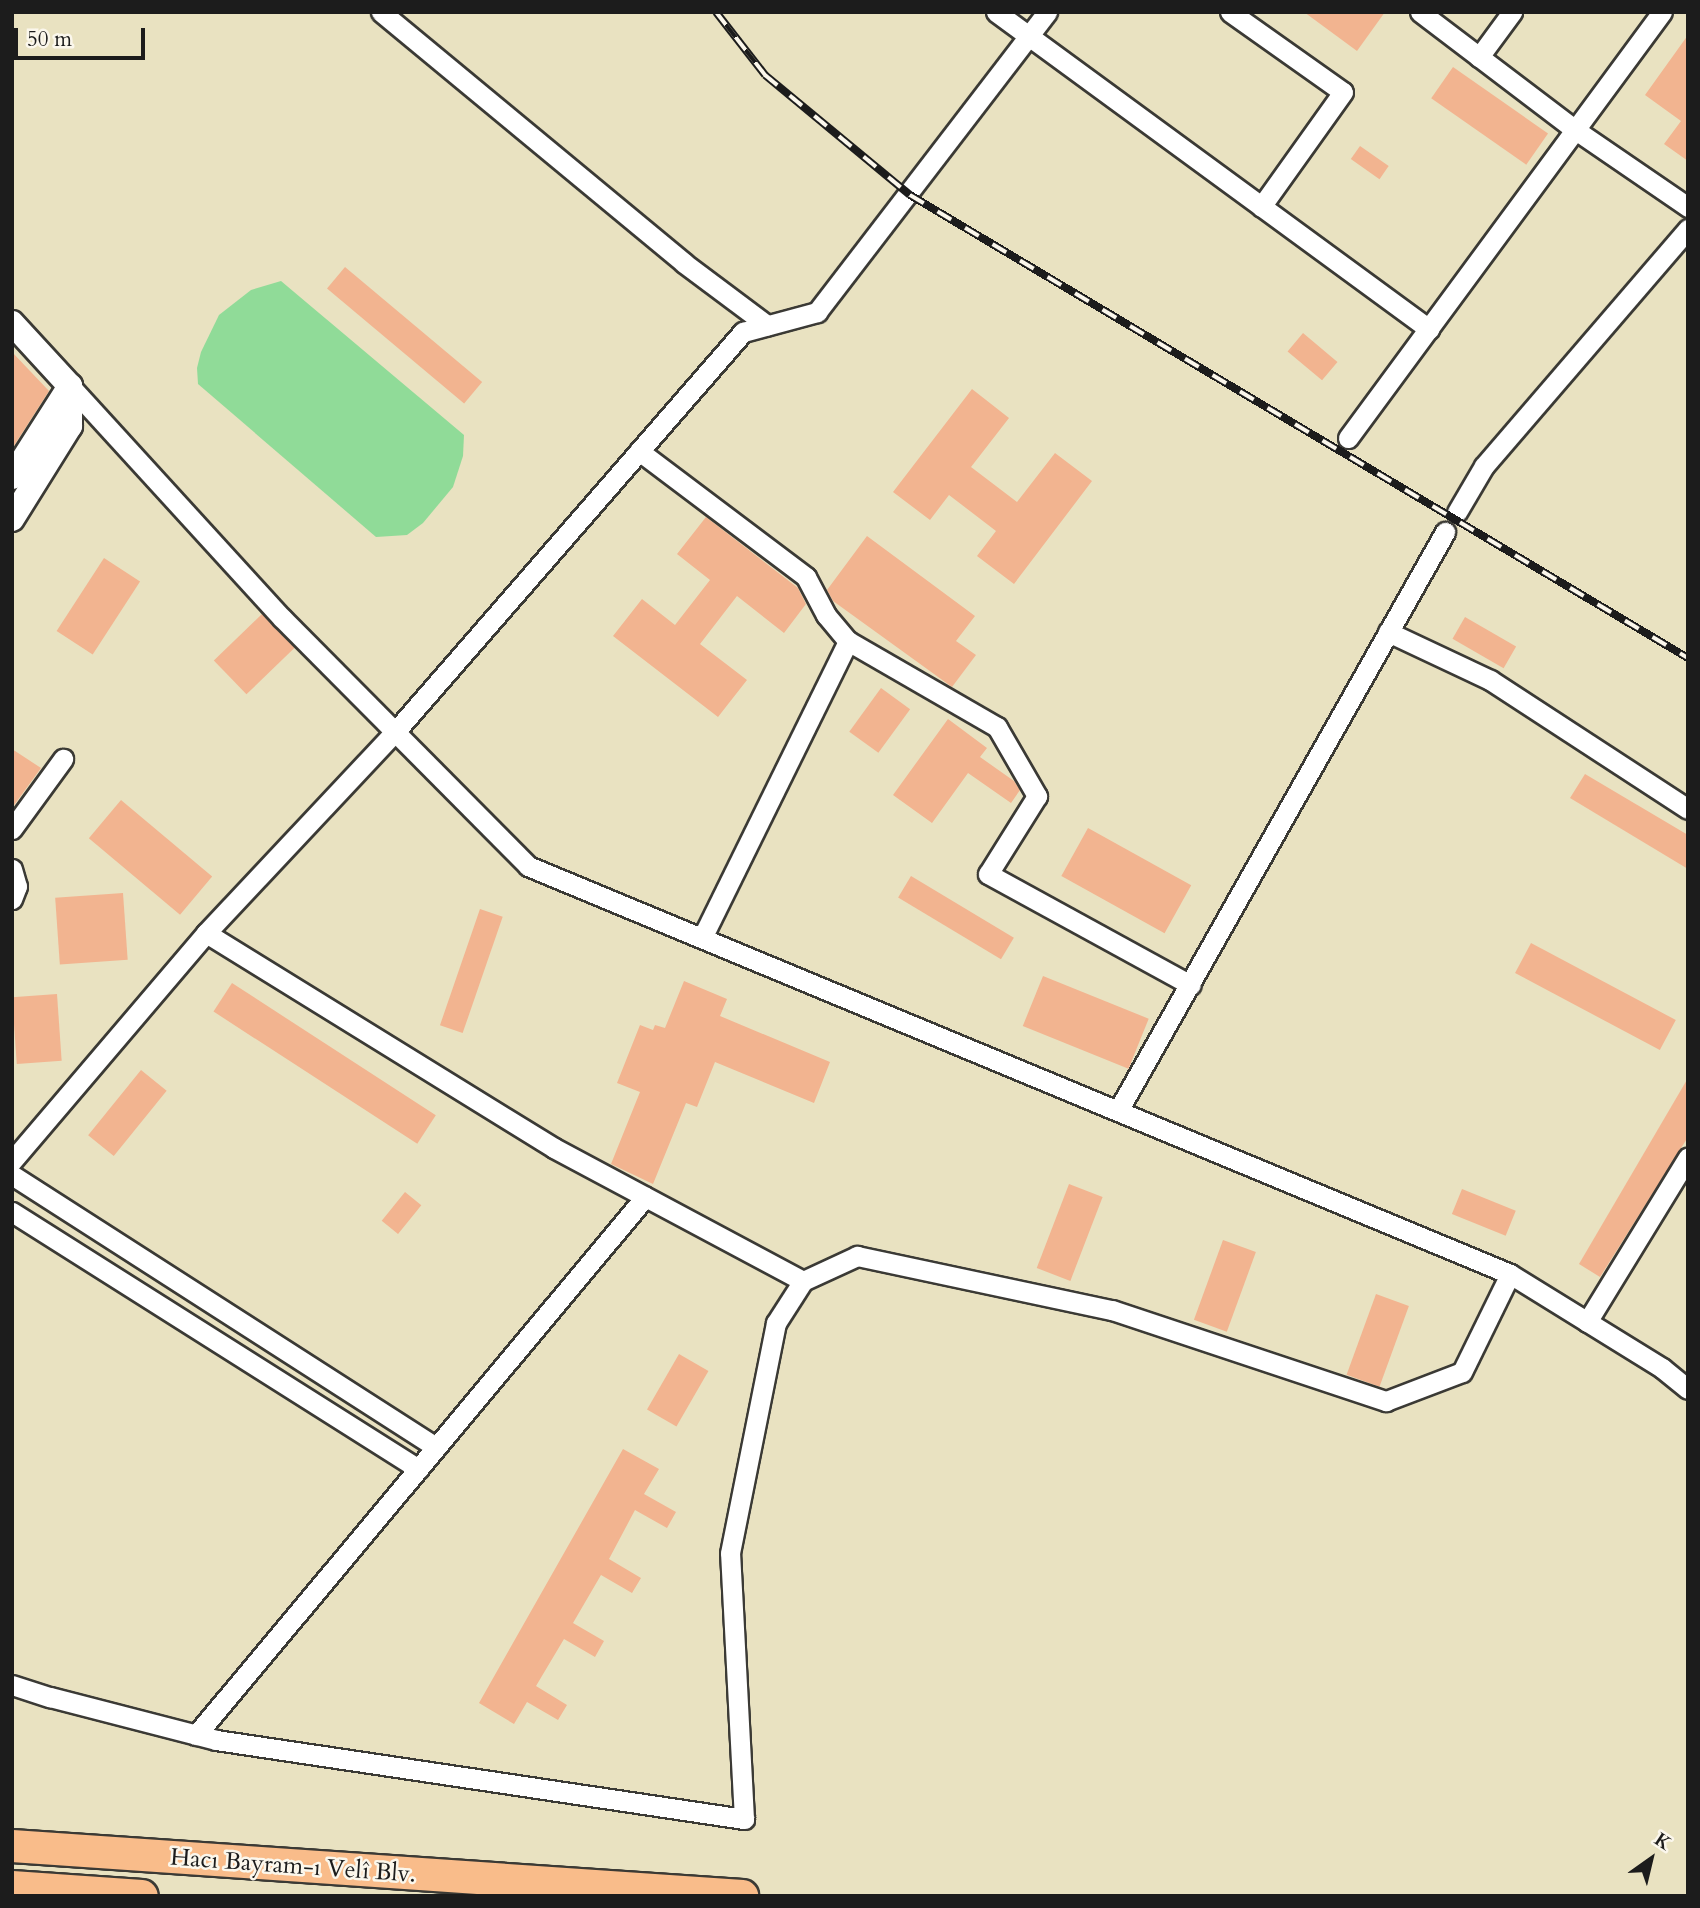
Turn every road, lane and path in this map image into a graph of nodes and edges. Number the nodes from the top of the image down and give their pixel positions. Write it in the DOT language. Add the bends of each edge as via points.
graph roads {
  1 [pos="381,12"];
  2 [pos="996,12"];
  3 [pos="1047,12"];
  4 [pos="1230,12"];
  5 [pos="1420,12"];
  6 [pos="1512,12"];
  7 [pos="1662,12"];
  8 [pos="1030,37"];
  9 [pos="1479,57"];
  10 [pos="1577,131"];
  11 [pos="1261,207"];
  12 [pos="1688,207"];
  13 [pos="1688,229"];
  14 [pos="12,323"];
  15 [pos="767,326"];
  16 [pos="1429,329"];
  17 [pos="70,386"];
  18 [pos="1348,438"];
  19 [pos="639,451"];
  20 [pos="12,477"];
  21 [pos="1457,512"];
  22 [pos="12,519"];
  23 [pos="1446,532"];
  24 [pos="1388,632"];
  25 [pos="848,641"];
  26 [pos="394,733"];
  27 [pos="63,759"];
  28 [pos="1688,809"];
  29 [pos="12,829"];
  30 [pos="12,869"];
  31 [pos="12,899"];
  32 [pos="206,933"];
  33 [pos="702,938"];
  34 [pos="1191,985"];
  35 [pos="1119,1109"];
  36 [pos="1688,1157"];
  37 [pos="12,1161"];
  38 [pos="12,1175"];
  39 [pos="646,1197"];
  40 [pos="12,1212"];
  41 [pos="1510,1273"];
  42 [pos="803,1282"];
  43 [pos="1587,1322"];
  44 [pos="1688,1389"];
  45 [pos="436,1447"];
  46 [pos="418,1469"];
  47 [pos="12,1685"];
  48 [pos="196,1735"];
  49 [pos="12,1846"];
  50 [pos="12,1887"];
  51 [pos="142,1896"];
  52 [pos="741,1896"];
  1 -- 15 [label="street" via="684,263"];
  2 -- 8 [label="street"];
  3 -- 8 [label="street"];
  4 -- 11 [label="street" via="1343,92"];
  5 -- 9 [label="street"];
  6 -- 9 [label="street"];
  7 -- 10 [label="street"];
  8 -- 11 [label="street"];
  8 -- 15 [label="street" via="817,312"];
  9 -- 10 [label="street"];
  10 -- 12 [label="street"];
  10 -- 16 [label="street"];
  11 -- 16 [label="street"];
  13 -- 21 [label="street" via="1484,466"];
  14 -- 17 [label="street"];
  15 -- 19 [label="street" via="743,331"];
  16 -- 18 [label="street"];
  17 -- 20 [label="street"];
  17 -- 22 [label="street" via="70,426"];
  17 -- 26 [label="street"];
  19 -- 25 [label="street" via="806,577 826,615"];
  19 -- 26 [label="street"];
  23 -- 24 [label="street"];
  24 -- 28 [label="street" via="1490,680"];
  24 -- 34 [label="street"];
  25 -- 33 [label="street"];
  25 -- 34 [label="street" via="997,727 1037,796 988,874"];
  26 -- 32 [label="street"];
  26 -- 33 [label="street" via="527,866"];
  27 -- 29 [label="street"];
  30 -- 31 [label="street" via="17,886"];
  32 -- 37 [label="street"];
  32 -- 39 [label="street" via="554,1148"];
  33 -- 35 [label="street"];
  34 -- 35 [label="street"];
  35 -- 41 [label="street"];
  36 -- 43 [label="street"];
  38 -- 45 [label="street"];
  39 -- 42 [label="street"];
  39 -- 45 [label="street"];
  40 -- 46 [label="street"];
  41 -- 42 [label="street" via="1462,1372 1386,1401 1112,1310 857,1256"];
  41 -- 43 [label="street"];
  42 -- 48 [label="street" via="776,1322 730,1553 744,1819"];
  43 -- 44 [label="street"];
  45 -- 46 [label="street"];
  46 -- 48 [label="street"];
  47 -- 48 [label="street"];
  49 -- 52 [label="highway, Hacı Bayram-ı Velî Blv."];
  50 -- 51 [label="highway, Hacı Bayram-ı Velî Blv."];
}
